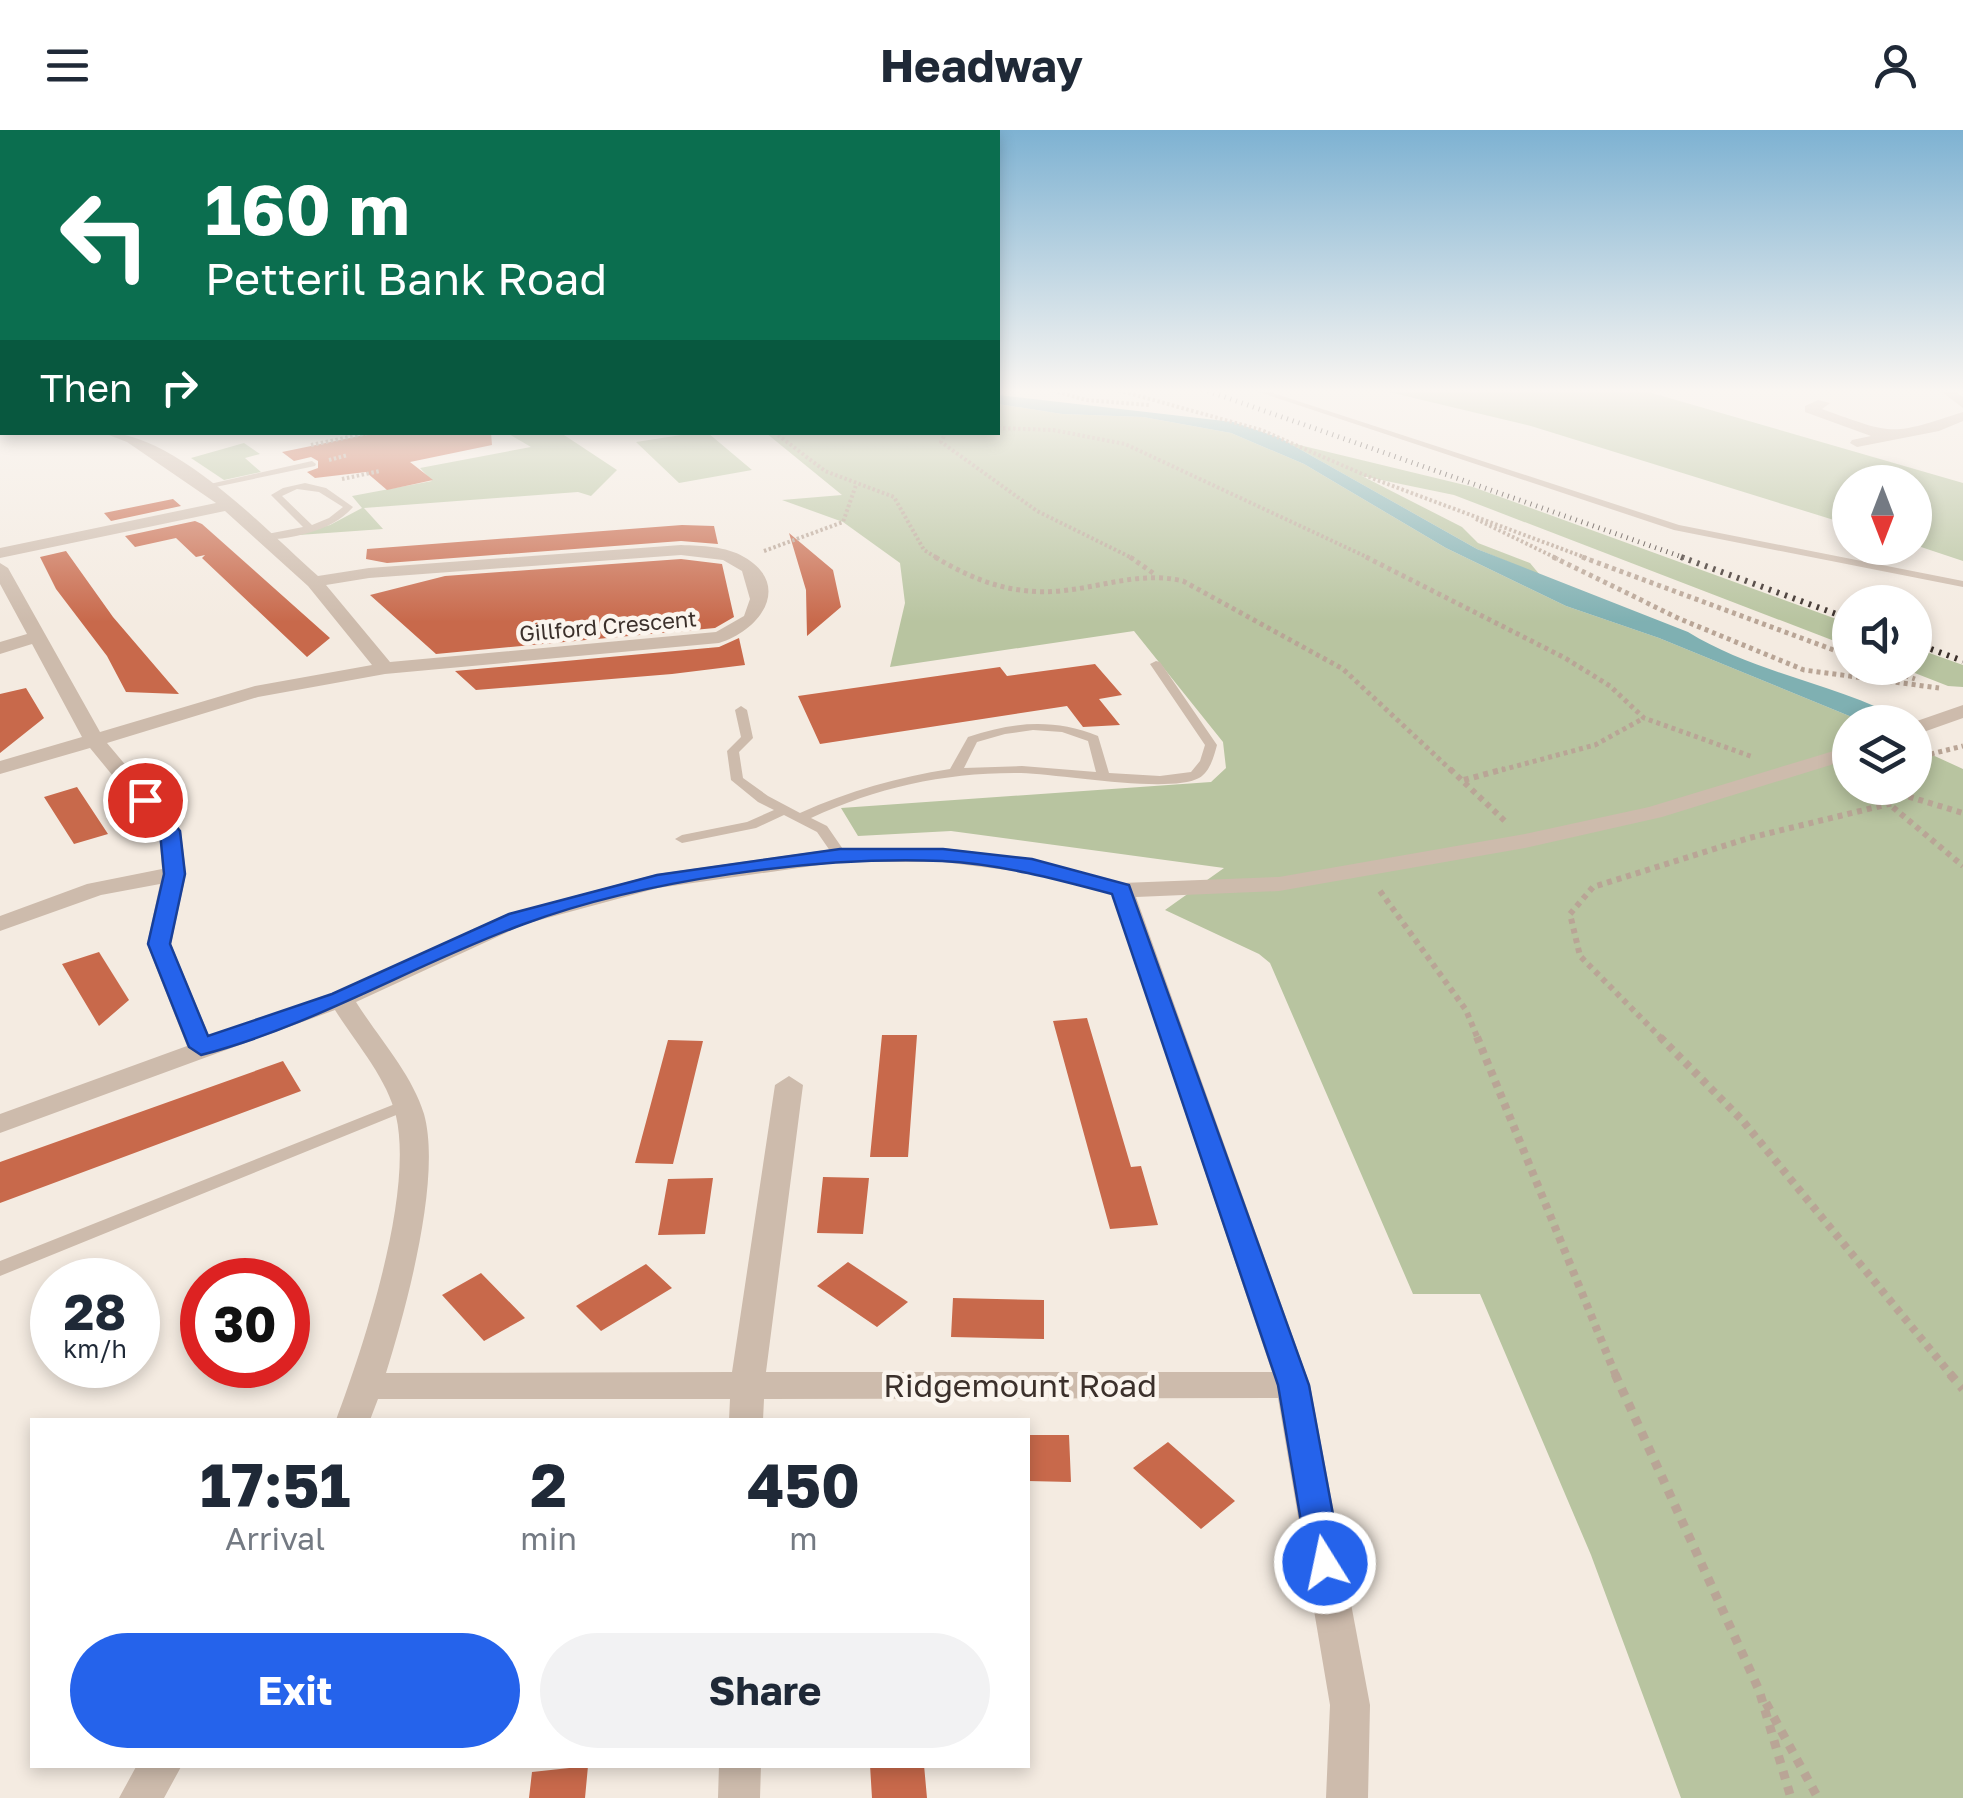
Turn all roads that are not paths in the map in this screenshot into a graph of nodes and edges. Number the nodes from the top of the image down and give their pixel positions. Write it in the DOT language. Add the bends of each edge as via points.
graph roads {
  1 [pos="176,467"];
  2 [pos="298,467"];
  3 [pos="1492,467"];
  4 [pos="206,486"];
  5 [pos="227,506"];
  6 [pos="308,527"];
  7 [pos="260,538"];
  8 [pos="0,553"];
  9 [pos="0,568"];
  10 [pos="314,582"];
  11 [pos="1963,584"];
  12 [pos="38,637"];
  13 [pos="0,648"];
  14 [pos="1156,664"];
  15 [pos="384,668"];
  16 [pos="741,710"];
  17 [pos="1963,711"];
  18 [pos="1932,723"];
  19 [pos="94,740"];
  20 [pos="1832,758"];
  21 [pos="0,768"];
  22 [pos="956,770"];
  23 [pos="1104,777"];
  24 [pos="785,810"];
  25 [pos="800,818"];
  26 [pos="682,839"];
  27 [pos="840,855"];
  28 [pos="174,874"];
  29 [pos="1122,890"];
  30 [pos="0,924"];
  31 [pos="341,999"];
  32 [pos="201,1047"];
  33 [pos="789,1085"];
  34 [pos="405,1105"];
  35 [pos="0,1124"];
  36 [pos="0,1269"];
  37 [pos="1293,1385"];
  38 [pos="367,1386"];
  39 [pos="747,1403"];
  40 [pos="353,1418"];
  41 [pos="159,1768"];
  42 [pos="740,1768"];
  43 [pos="140,1798"];
  44 [pos="739,1798"];
  45 [pos="1347,1798"];
  1 -- 4 [label="street"];
  2 -- 4 [label="lane"];
  3 -- 11 [label="lane" via="1677,528"];
  4 -- 5 [label="street"];
  5 -- 7 [label="street"];
  5 -- 8 [label="street"];
  6 -- 6 [label="lane" via="348,507 315,485 276,495"];
  6 -- 7 [label="lane"];
  7 -- 10 [label="street"];
  9 -- 12 [label="street"];
  10 -- 15 [label="street"];
  10 -- 15 [label="street, Gillford Crescent" via="681,550 740,560 756,576 756,617 719,638"];
  12 -- 13 [label="street"];
  12 -- 19 [label="street"];
  14 -- 23 [label="lane" via="1204,730 1211,745 1206,762 1195,774 1172,780"];
  15 -- 19 [label="street, Gillford Crescent" via="254,692"];
  16 -- 24 [label="lane" via="747,738 733,750 737,780"];
  17 -- 18 [label="street"];
  19 -- 21 [label="street, Gillford Crescent"];
  19 -- 28 [label="street" via="170,831"];
  20 -- 29 [label="street" via="1654,812 1525,841 1279,884"];
  22 -- 23 [label="lane"];
  22 -- 23 [label="lane" via="972,740 1030,724 1070,728 1094,739"];
  22 -- 25 [label="lane" via="850,793"];
  24 -- 25 [label="lane"];
  24 -- 26 [label="lane" via="752,825"];
  25 -- 27 [label="lane" via="822,829"];
  27 -- 29 [label="street" via="943,855 1032,866"];
  27 -- 31 [label="street" via="657,882 516,919"];
  28 -- 30 [label="street" via="95,888"];
  28 -- 32 [label="street" via="159,944"];
  29 -- 37 [label="street"];
  31 -- 32 [label="street"];
  31 -- 34 [label="street"];
  32 -- 35 [label="street"];
  33 -- 39 [label="street"];
  34 -- 36 [label="lane"];
  34 -- 38 [label="street" via="411,1115 411,1200"];
  37 -- 39 [label="street, Ridgemount Road"];
  37 -- 45 [label="street" via="1350,1705"];
  38 -- 39 [label="street, Ridgemount Road"];
  38 -- 40 [label="street"];
  41 -- 43 [label="street"];
  42 -- 44 [label="street"];
}
